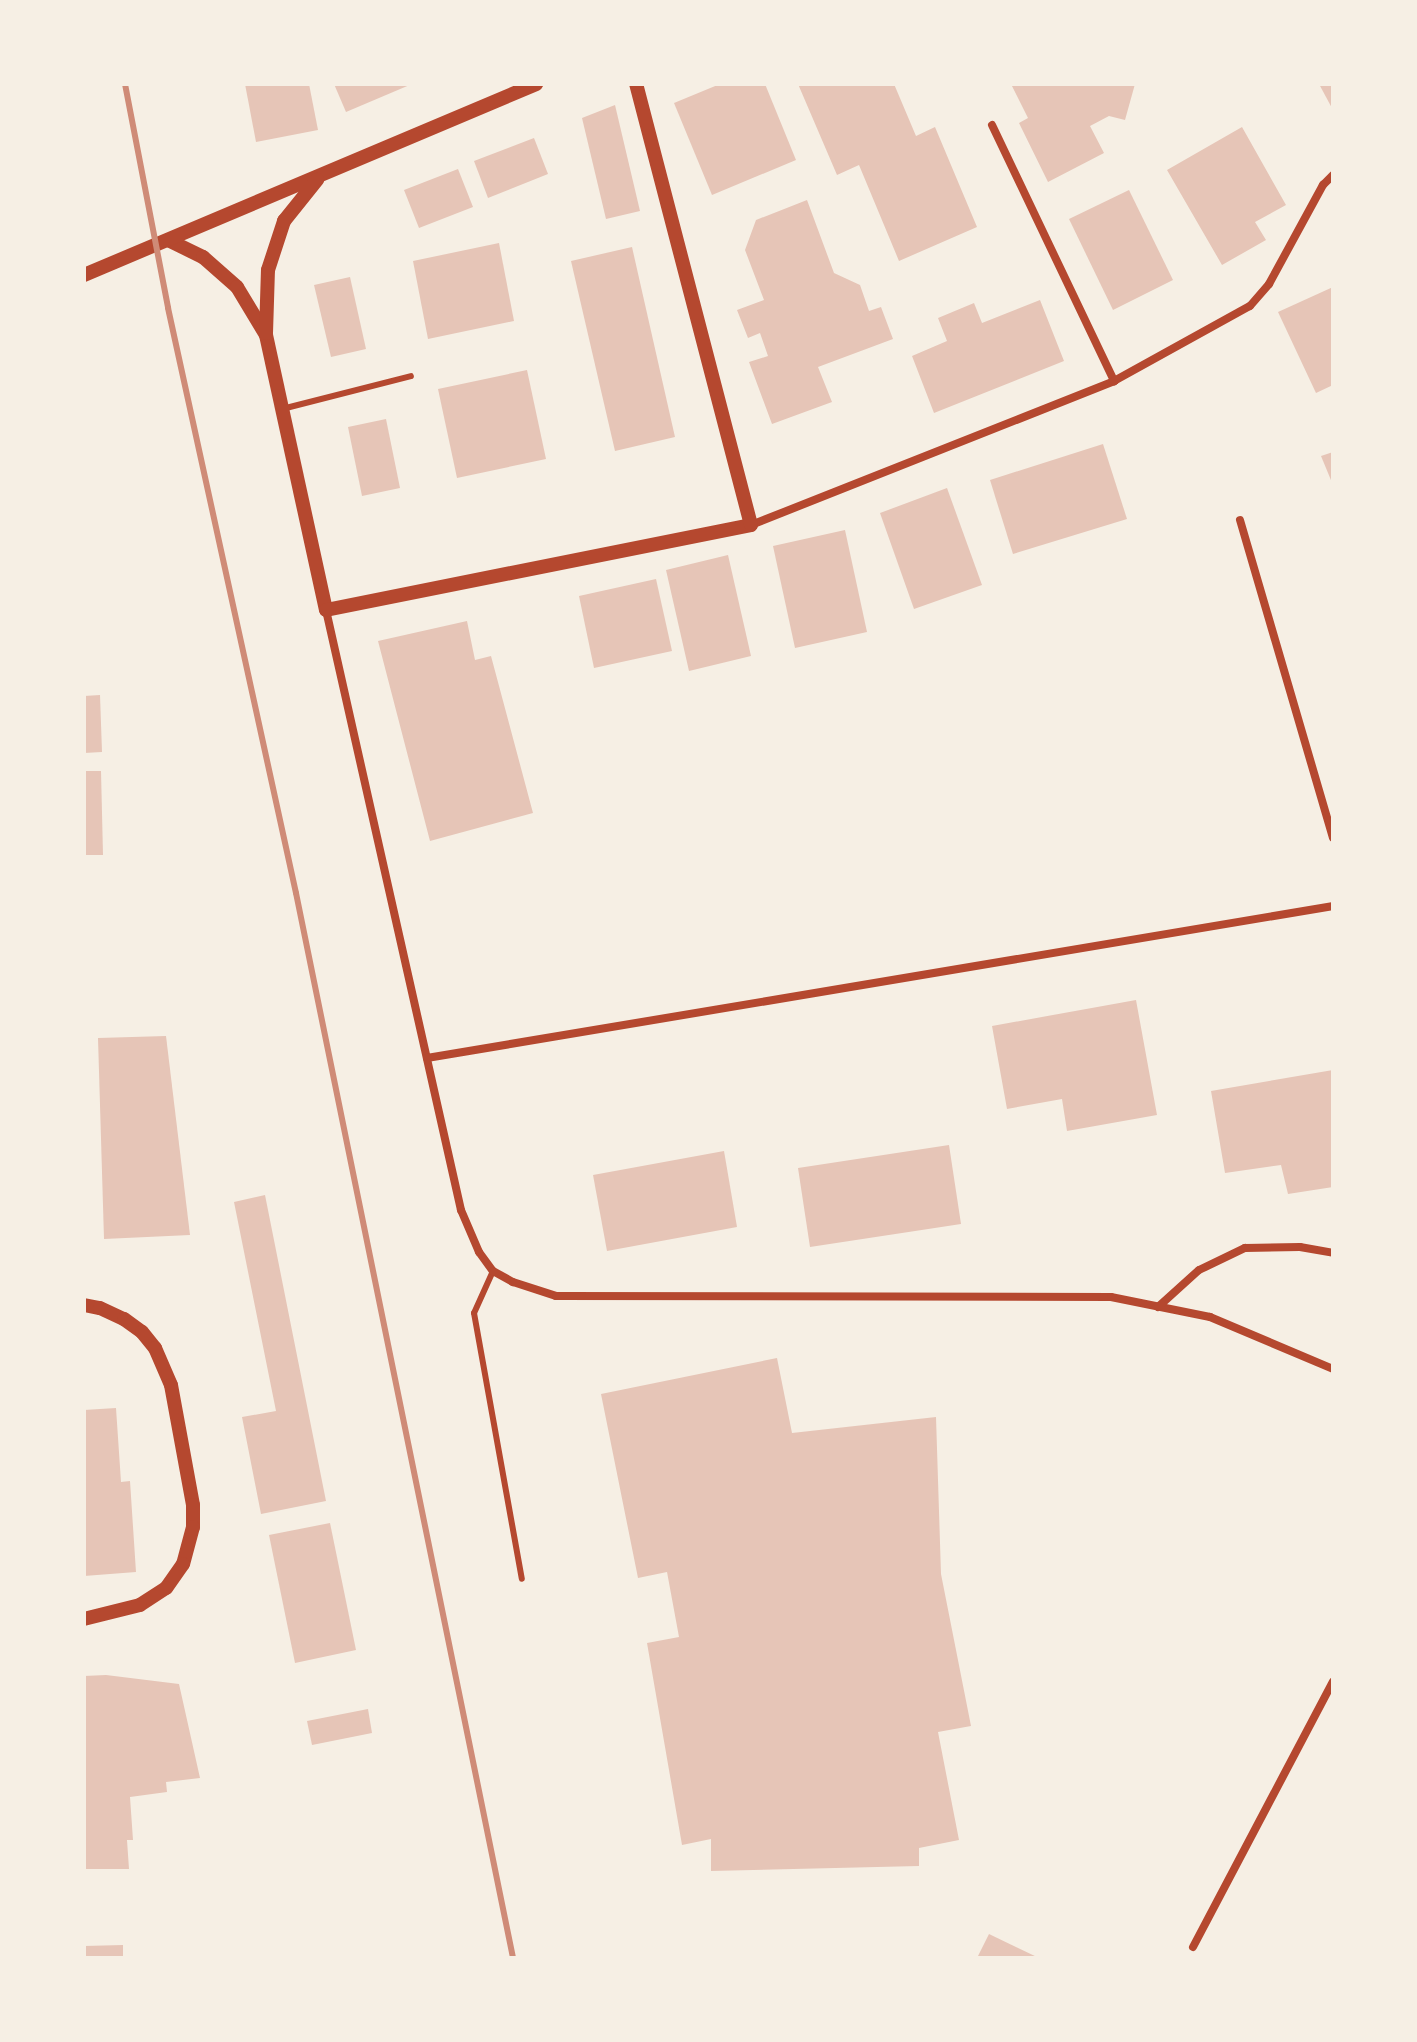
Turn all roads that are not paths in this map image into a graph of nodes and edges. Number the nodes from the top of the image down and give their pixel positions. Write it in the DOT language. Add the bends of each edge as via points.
graph roads {
  1 [pos="536,84"];
  2 [pos="636,84"];
  3 [pos="992,125"];
  4 [pos="1333,175"];
  5 [pos="320,177"];
  6 [pos="168,240"];
  7 [pos="84,275"];
  8 [pos="266,335"];
  9 [pos="411,376"];
  10 [pos="1114,381"];
  11 [pos="282,409"];
  12 [pos="1240,520"];
  13 [pos="751,525"];
  14 [pos="326,610"];
  15 [pos="1333,838"];
  16 [pos="1333,906"];
  17 [pos="427,1058"];
  18 [pos="1333,1253"];
  19 [pos="493,1271"];
  20 [pos="84,1305"];
  21 [pos="1158,1307"];
  22 [pos="1333,1369"];
  23 [pos="522,1579"];
  24 [pos="84,1619"];
  25 [pos="1333,1682"];
  26 [pos="1193,1947"];
  1 -- 5 [label="street"];
  2 -- 13 [label="street"];
  3 -- 10 [label="street"];
  4 -- 10 [label="street" via="1269,284 1250,306"];
  5 -- 6 [label="street"];
  5 -- 8 [label="street" via="284,221 268,270"];
  6 -- 7 [label="street"];
  6 -- 8 [label="street" via="203,257 237,287"];
  8 -- 11 [label="street"];
  9 -- 11 [label="lane"];
  10 -- 13 [label="street"];
  11 -- 14 [label="street"];
  12 -- 15 [label="street"];
  13 -- 14 [label="street"];
  14 -- 17 [label="street"];
  16 -- 17 [label="street"];
  17 -- 19 [label="street" via="461,1210"];
  18 -- 21 [label="street" via="1300,1247 1245,1248 1199,1270"];
  19 -- 21 [label="street" via="556,1296 1111,1297"];
  19 -- 23 [label="lane" via="474,1313"];
  20 -- 24 [label="street" via="124,1319 155,1348 171,1385 193,1527 183,1564 166,1588 140,1605"];
  21 -- 22 [label="street" via="1210,1317"];
  25 -- 26 [label="street"];
}
